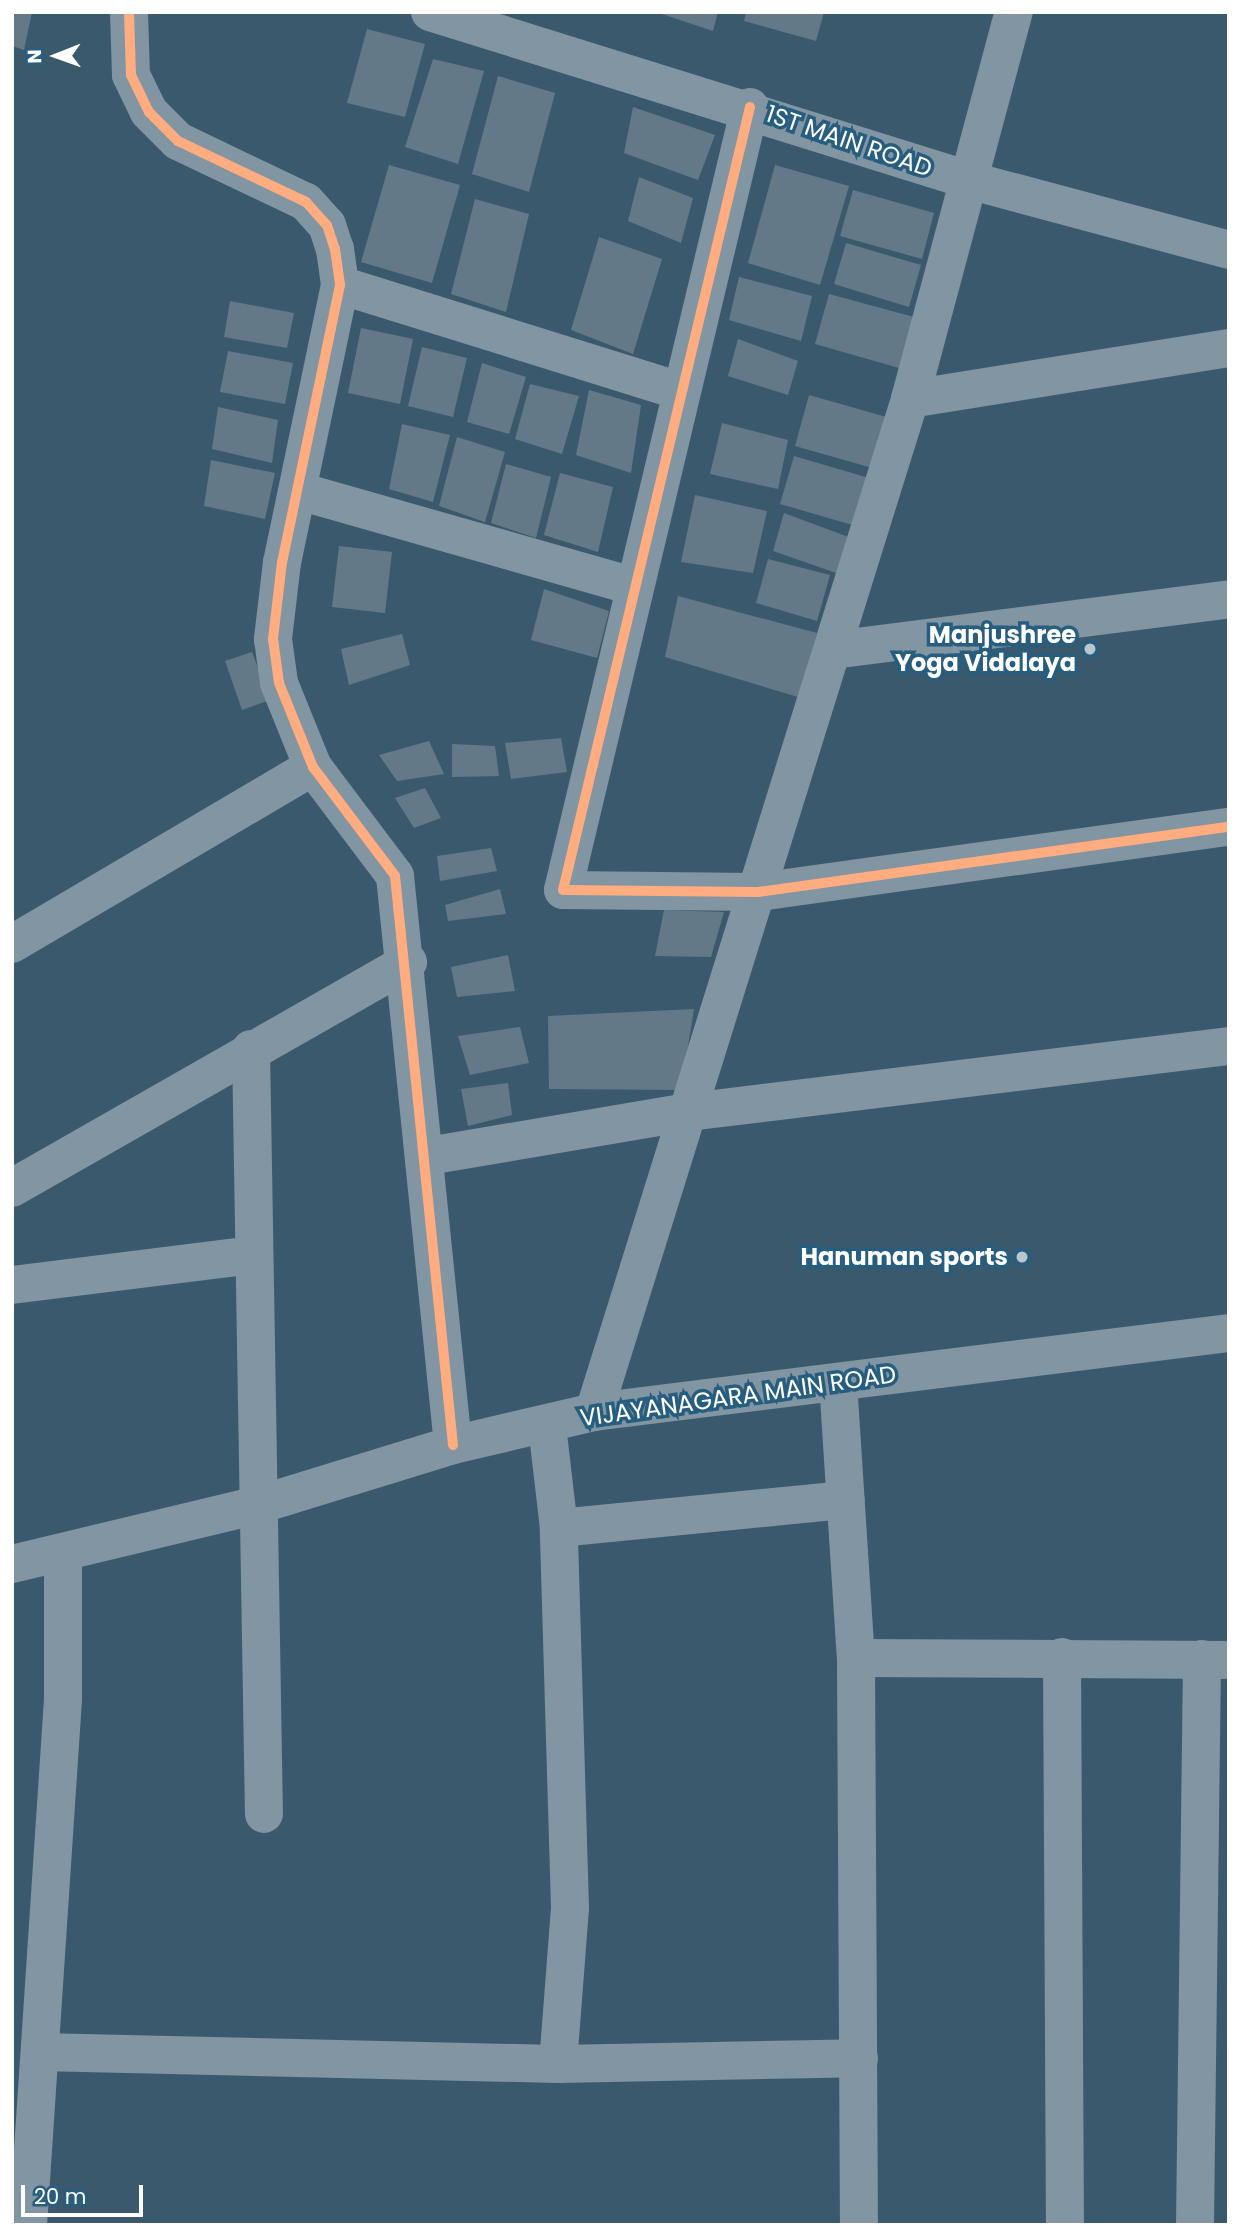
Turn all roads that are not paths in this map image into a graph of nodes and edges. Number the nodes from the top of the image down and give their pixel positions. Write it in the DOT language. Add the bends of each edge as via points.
graph roads {
  1 [pos="129,12"];
  2 [pos="430,12"];
  3 [pos="1014,12"];
  4 [pos="750,107"];
  5 [pos="972,181"];
  6 [pos="1229,250"];
  7 [pos="340,285"];
  8 [pos="1229,348"];
  9 [pos="678,390"];
  10 [pos="910,399"];
  11 [pos="299,491"];
  12 [pos="633,586"];
  13 [pos="1229,599"];
  14 [pos="833,650"];
  15 [pos="313,767"];
  16 [pos="1229,827"];
  17 [pos="758,892"];
  18 [pos="12,944"];
  19 [pos="408,962"];
  20 [pos="1229,1046"];
  21 [pos="251,1049"];
  22 [pos="690,1112"];
  23 [pos="428,1156"];
  24 [pos="12,1188"];
  25 [pos="254,1255"];
  26 [pos="12,1285"];
  27 [pos="1229,1332"];
  28 [pos="838,1382"];
  29 [pos="594,1412"];
  30 [pos="547,1426"];
  31 [pos="453,1446"];
  32 [pos="846,1500"];
  33 [pos="258,1505"];
  34 [pos="559,1528"];
  35 [pos="63,1553"];
  36 [pos="12,1564"];
  37 [pos="1062,1657"];
  38 [pos="856,1658"];
  39 [pos="1215,1659"];
  40 [pos="264,1814"];
  41 [pos="40,2052"];
  42 [pos="859,2057"];
  43 [pos="558,2064"];
  44 [pos="28,2225"];
  45 [pos="859,2225"];
  46 [pos="1065,2225"];
  47 [pos="1195,2225"];
  1 -- 7 [label="street" via="131,75 149,113 178,141 306,202 327,225"];
  2 -- 4 [label="street, 1ST MAIN ROAD"];
  3 -- 5 [label="street"];
  4 -- 5 [label="street, 1ST MAIN ROAD"];
  4 -- 9 [label="street"];
  5 -- 6 [label="street, 1ST MAIN ROAD"];
  5 -- 10 [label="street"];
  7 -- 9 [label="street"];
  7 -- 11 [label="street"];
  8 -- 10 [label="street"];
  9 -- 12 [label="street"];
  10 -- 14 [label="street"];
  11 -- 12 [label="street"];
  11 -- 15 [label="street" via="273,639 279,683"];
  12 -- 17 [label="street" via="563,890"];
  13 -- 14 [label="street"];
  14 -- 17 [label="street"];
  15 -- 18 [label="street"];
  15 -- 19 [label="street" via="395,876"];
  16 -- 17 [label="street"];
  17 -- 22 [label="street"];
  19 -- 21 [label="street"];
  19 -- 23 [label="street"];
  20 -- 22 [label="street"];
  21 -- 24 [label="street"];
  21 -- 25 [label="street"];
  22 -- 23 [label="street"];
  22 -- 29 [label="street"];
  23 -- 31 [label="street"];
  25 -- 26 [label="street"];
  25 -- 33 [label="street"];
  27 -- 28 [label="street, VIJAYANAGARA MAIN ROAD"];
  28 -- 29 [label="street, VIJAYANAGARA MAIN ROAD"];
  28 -- 32 [label="street"];
  29 -- 30 [label="street, VIJAYANAGARA MAIN ROAD"];
  30 -- 31 [label="street, VIJAYANAGARA MAIN ROAD"];
  30 -- 34 [label="street"];
  31 -- 33 [label="street, VIJAYANAGARA MAIN ROAD"];
  32 -- 34 [label="street"];
  32 -- 38 [label="street"];
  33 -- 35 [label="street, VIJAYANAGARA MAIN ROAD"];
  33 -- 40 [label="street"];
  34 -- 43 [label="street" via="570,1908"];
  35 -- 36 [label="street, VIJAYANAGARA MAIN ROAD"];
  35 -- 41 [label="street" via="63,1699"];
  37 -- 38 [label="street"];
  37 -- 39 [label="street"];
  37 -- 46 [label="street"];
  38 -- 42 [label="street"];
  39 -- 47 [label="street"];
  41 -- 43 [label="street"];
  41 -- 44 [label="street"];
  42 -- 43 [label="street"];
  42 -- 45 [label="street"];
}
